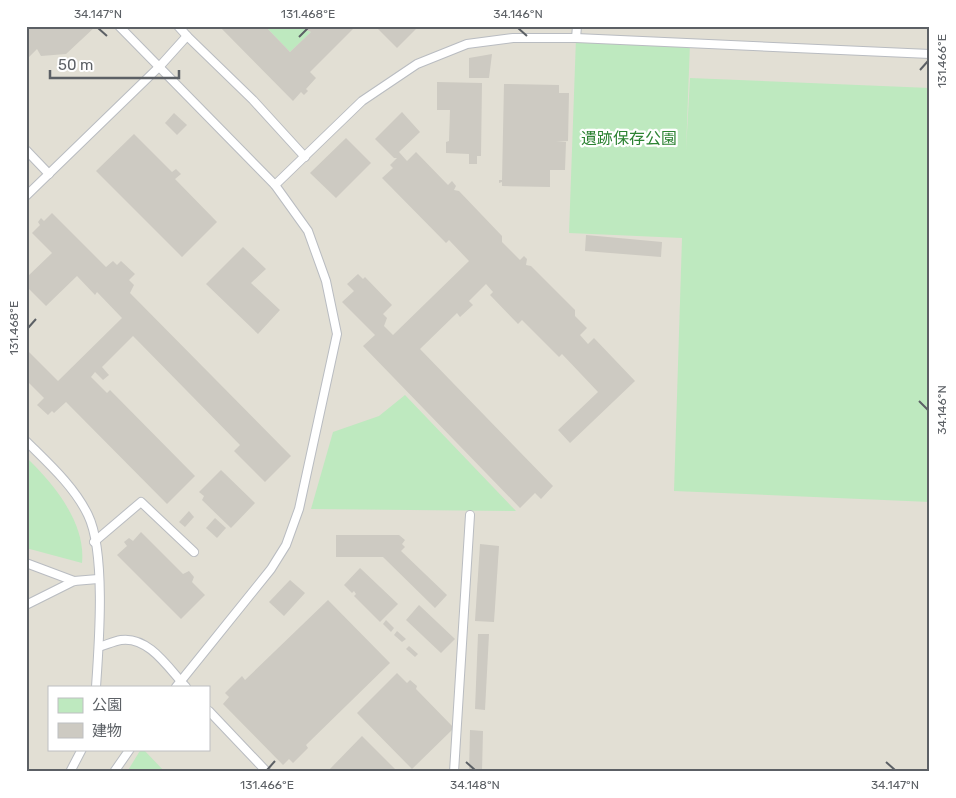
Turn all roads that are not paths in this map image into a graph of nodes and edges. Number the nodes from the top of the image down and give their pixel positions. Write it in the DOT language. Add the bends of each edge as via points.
graph roads {
  1 [pos="119,26"];
  2 [pos="178,26"];
  3 [pos="577,26"];
  4 [pos="187,36"];
  5 [pos="576,38"];
  6 [pos="930,54"];
  7 [pos="160,66"];
  8 [pos="26,150"];
  9 [pos="305,157"];
  10 [pos="49,174"];
  11 [pos="275,185"];
  12 [pos="26,196"];
  13 [pos="26,441"];
  14 [pos="470,515"];
  15 [pos="94,542"];
  16 [pos="194,552"];
  17 [pos="26,562"];
  18 [pos="98,580"];
  19 [pos="74,582"];
  20 [pos="26,605"];
  21 [pos="99,647"];
  22 [pos="180,685"];
  23 [pos="96,686"];
  24 [pos="210,712"];
  25 [pos="81,750"];
  26 [pos="129,750"];
  27 [pos="70,772"];
  28 [pos="114,772"];
  29 [pos="267,772"];
  30 [pos="454,772"];
  1 -- 7 [label="lane"];
  2 -- 4 [label="lane"];
  3 -- 5 [label="lane"];
  4 -- 7 [label="lane"];
  4 -- 9 [label="lane"];
  5 -- 6 [label="lane"];
  5 -- 9 [label="lane" via="513,38 468,44 417,64 362,101"];
  7 -- 10 [label="lane"];
  7 -- 11 [label="lane"];
  8 -- 10 [label="lane"];
  9 -- 11 [label="lane"];
  10 -- 12 [label="lane"];
  11 -- 22 [label="lane" via="308,231 326,281 337,334 299,509 286,545 271,569"];
  13 -- 15 [label="lane" via="63,479 88,515"];
  14 -- 30 [label="lane"];
  15 -- 16 [label="lane" via="141,502"];
  15 -- 18 [label="lane"];
  17 -- 19 [label="lane"];
  18 -- 19 [label="lane"];
  18 -- 21 [label="lane"];
  19 -- 20 [label="lane"];
  21 -- 22 [label="lane" via="122,640 136,641 148,647"];
  21 -- 23 [label="lane"];
  24 -- 29 [label="lane"];
  25 -- 27 [label="lane"];
  26 -- 28 [label="lane"];
}
